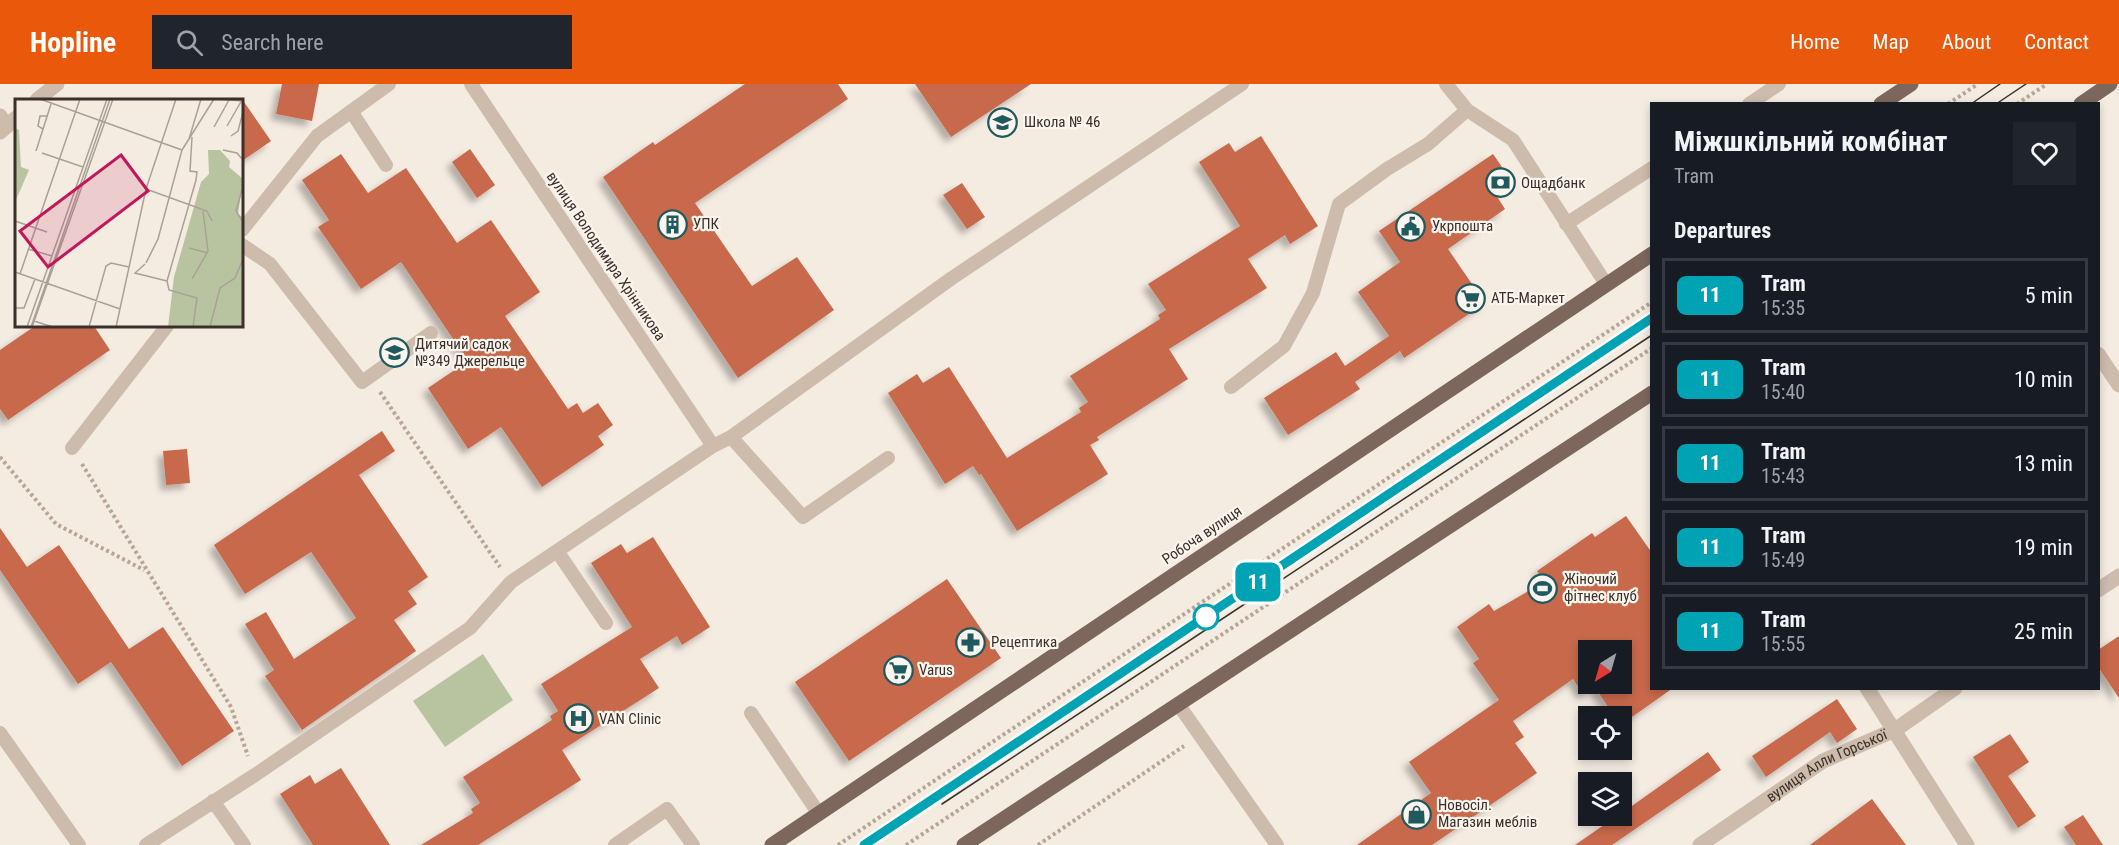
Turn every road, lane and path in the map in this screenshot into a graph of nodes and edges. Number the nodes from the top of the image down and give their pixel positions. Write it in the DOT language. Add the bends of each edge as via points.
graph roads {
  1 [pos="57,84"];
  2 [pos="389,84"];
  3 [pos="471,84"];
  4 [pos="1242,84"];
  5 [pos="1446,84"];
  6 [pos="1779,84"];
  7 [pos="1911,84"];
  8 [pos="1978,84"];
  9 [pos="2047,84"];
  10 [pos="2110,84"];
  11 [pos="39,99"];
  12 [pos="1752,102"];
  13 [pos="1884,102"];
  14 [pos="1951,102"];
  15 [pos="2020,102"];
  16 [pos="2084,102"];
  17 [pos="1467,110"];
  18 [pos="351,111"];
  19 [pos="386,165"];
  20 [pos="1650,169"];
  21 [pos="1566,224"];
  22 [pos="243,229"];
  23 [pos="243,246"];
  24 [pos="1650,255"];
  25 [pos="1606,284"];
  26 [pos="1650,303"];
  27 [pos="166,327"];
  28 [pos="430,333"];
  29 [pos="1650,349"];
  30 [pos="2100,357"];
  31 [pos="369,377"];
  32 [pos="2119,385"];
  33 [pos="1231,387"];
  34 [pos="1650,394"];
  35 [pos="731,437"];
  36 [pos="713,446"];
  37 [pos="72,448"];
  38 [pos="0,457"];
  39 [pos="888,458"];
  40 [pos="557,551"];
  41 [pos="144,570"];
  42 [pos="2119,576"];
  43 [pos="511,582"];
  44 [pos="2100,589"];
  45 [pos="606,623"];
  46 [pos="1868,690"];
  47 [pos="1952,690"];
  48 [pos="1178,704"];
  49 [pos="751,713"];
  50 [pos="1895,730"];
  51 [pos="0,733"];
  52 [pos="1200,735"];
  53 [pos="255,775"];
  54 [pos="213,801"];
  55 [pos="819,814"];
  56 [pos="79,845"];
  57 [pos="146,845"];
  58 [pos="244,845"];
  59 [pos="615,845"];
  60 [pos="693,845"];
  61 [pos="772,845"];
  62 [pos="838,845"];
  63 [pos="906,845"];
  64 [pos="964,845"];
  65 [pos="1038,845"];
  66 [pos="1278,845"];
  67 [pos="1700,845"];
  68 [pos="1967,845"];
  1 -- 11 [label="street"];
  2 -- 18 [label="lane"];
  3 -- 36 [label="lane, вулиця Володимира Хрінникова"];
  4 -- 35 [label="lane" via="952,278"];
  5 -- 17 [label="lane"];
  6 -- 12 [label="lane"];
  7 -- 13 [label="main road"];
  8 -- 14 [label="path"];
  9 -- 15 [label="path"];
  10 -- 16 [label="main road"];
  17 -- 21 [label="lane" via="1513,140"];
  17 -- 33 [label="lane" via="1428,144 1340,204 1313,293 1284,346"];
  18 -- 19 [label="lane"];
  18 -- 22 [label="lane" via="317,136"];
  20 -- 21 [label="lane"];
  21 -- 25 [label="lane"];
  23 -- 31 [label="lane" via="270,264 362,382"];
  24 -- 25 [label="main road, Робоча вулиця"];
  25 -- 55 [label="main road, Робоча вулиця"];
  26 -- 62 [label="path"];
  27 -- 37 [label="lane"];
  28 -- 31 [label="lane"];
  29 -- 63 [label="path"];
  30 -- 32 [label="street"];
  31 -- 43 [label="path"];
  34 -- 48 [label="main road"];
  35 -- 36 [label="lane"];
  35 -- 39 [label="lane" via="803,517"];
  36 -- 40 [label="lane"];
  37 -- 41 [label="path"];
  38 -- 41 [label="path" via="56,524"];
  40 -- 43 [label="lane"];
  40 -- 45 [label="lane"];
  41 -- 53 [label="path" via="231,707"];
  42 -- 44 [label="street"];
  43 -- 53 [label="lane" via="470,628"];
  46 -- 50 [label="street"];
  47 -- 50 [label="street, вулиця Алли Горської"];
  48 -- 52 [label="lane"];
  48 -- 64 [label="main road"];
  49 -- 55 [label="lane"];
  50 -- 67 [label="street, вулиця Алли Горської" via="1823,761"];
  50 -- 68 [label="street"];
  51 -- 56 [label="lane"];
  52 -- 65 [label="path"];
  52 -- 66 [label="lane"];
  53 -- 54 [label="lane"];
  54 -- 57 [label="lane"];
  54 -- 58 [label="lane"];
  55 -- 61 [label="main road, Робоча вулиця"];
  59 -- 60 [label="lane" via="667,809"];
}
